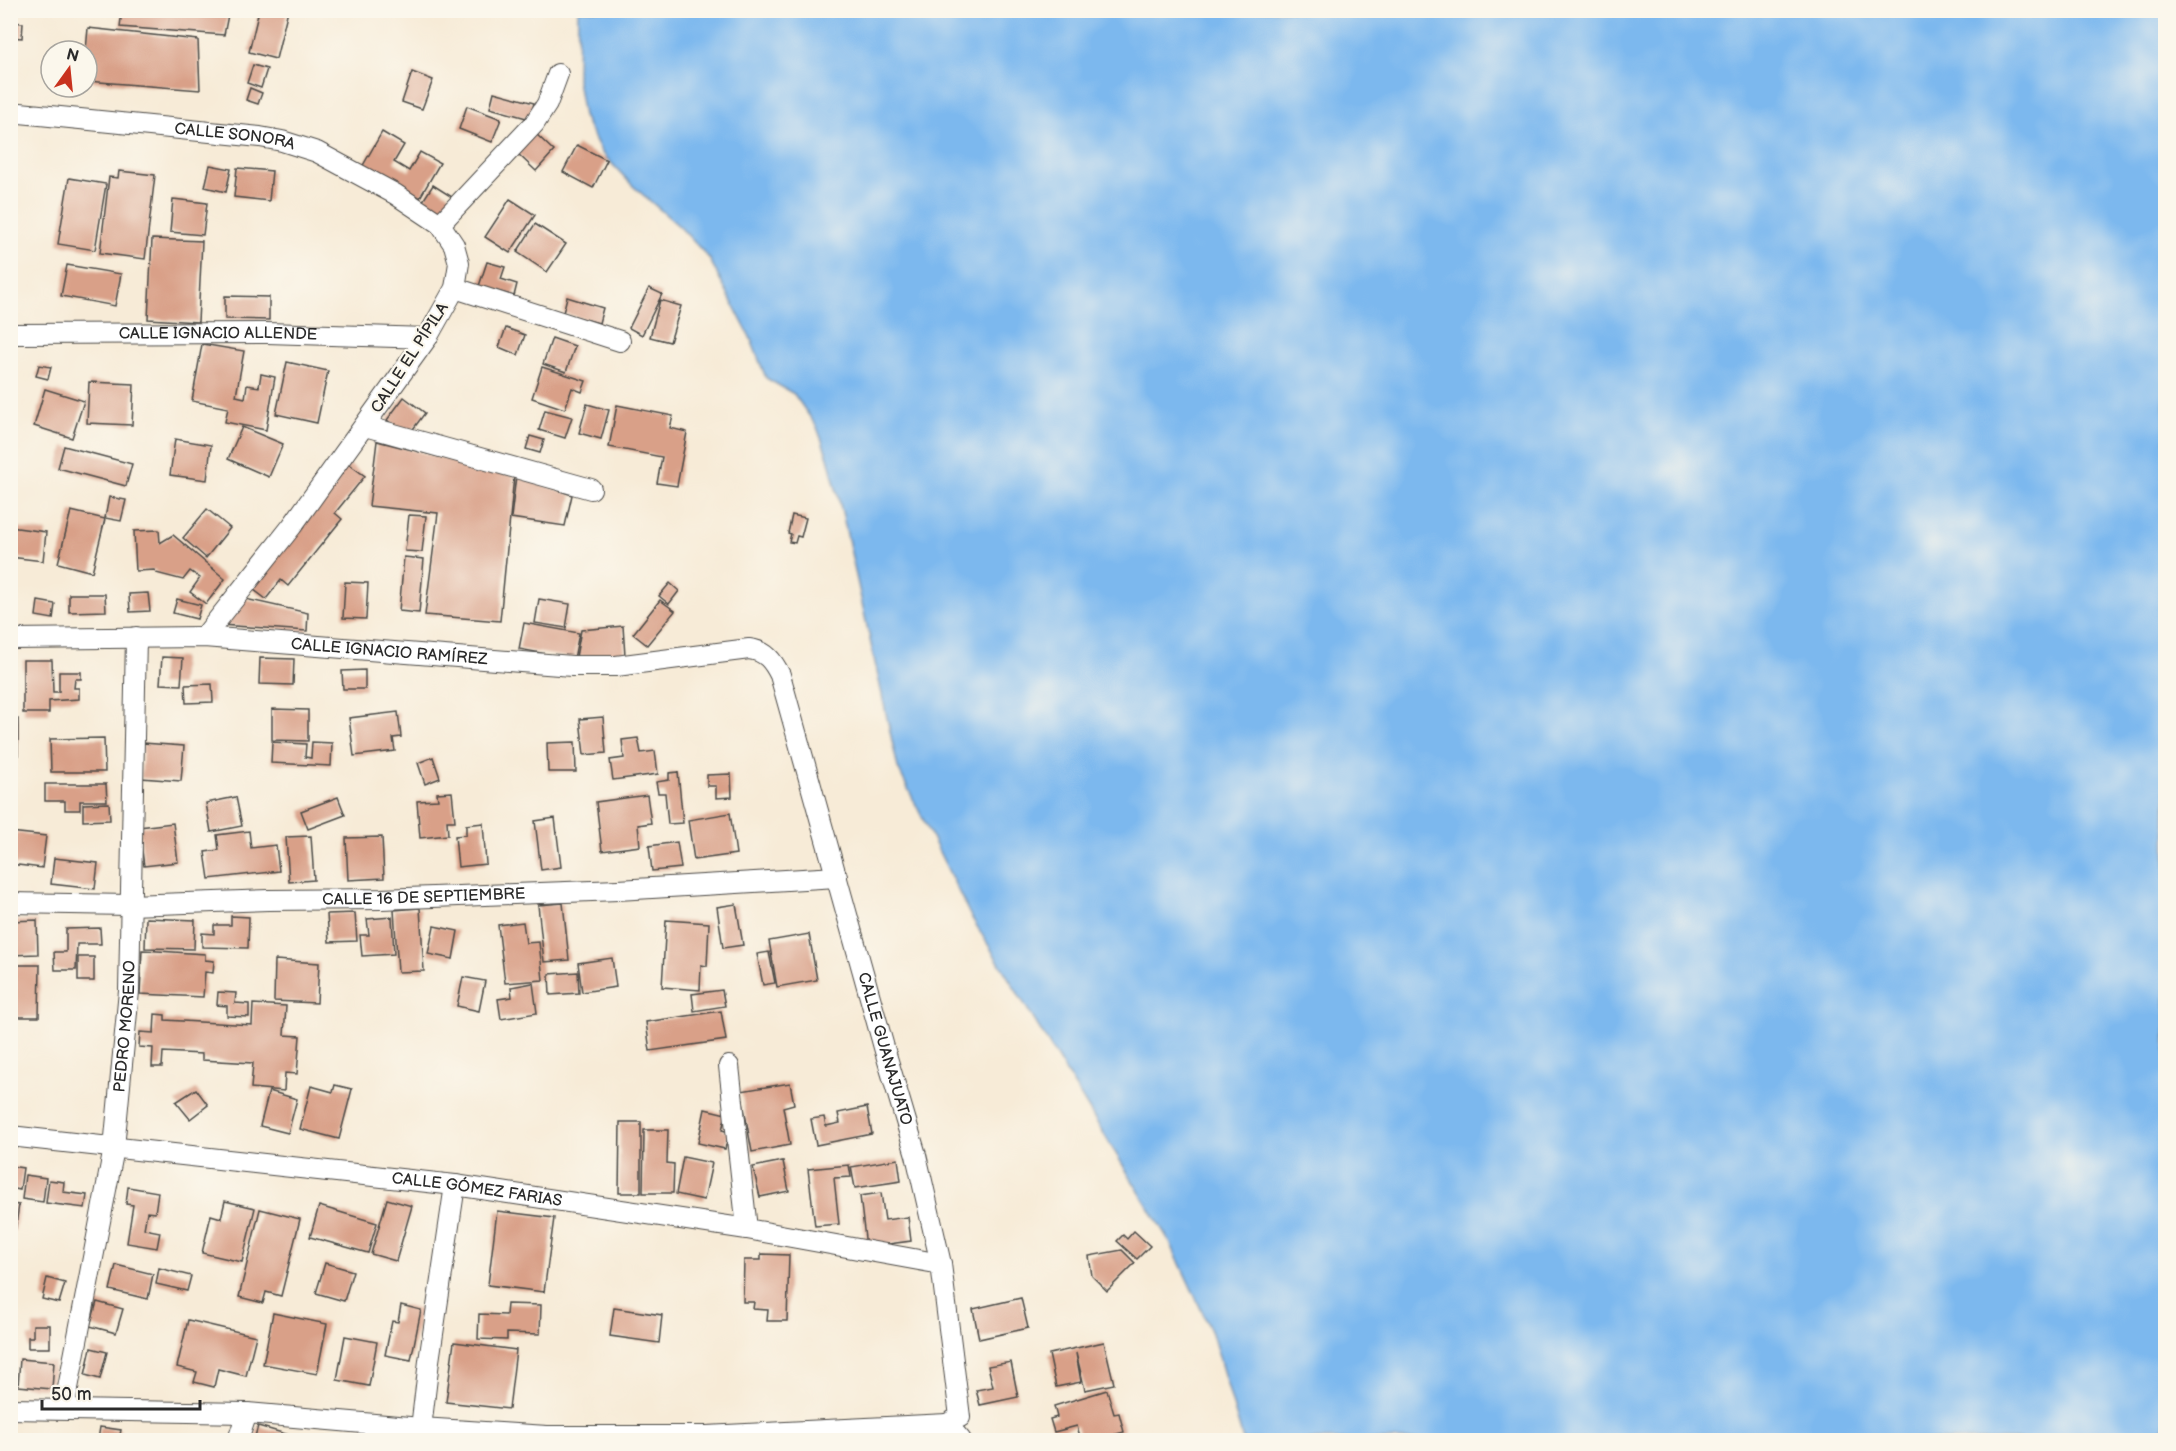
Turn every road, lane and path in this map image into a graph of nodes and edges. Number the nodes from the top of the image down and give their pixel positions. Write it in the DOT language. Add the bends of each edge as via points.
graph roads {
  1 [pos="558,74"];
  2 [pos="10,111"];
  3 [pos="440,224"];
  4 [pos="455,288"];
  5 [pos="10,334"];
  6 [pos="427,338"];
  7 [pos="620,341"];
  8 [pos="365,426"];
  9 [pos="591,489"];
  10 [pos="136,637"];
  11 [pos="204,637"];
  12 [pos="10,639"];
  13 [pos="765,653"];
  14 [pos="837,877"];
  15 [pos="10,903"];
  16 [pos="130,906"];
  17 [pos="729,1066"];
  18 [pos="10,1136"];
  19 [pos="114,1148"];
  20 [pos="455,1185"];
  21 [pos="747,1229"];
  22 [pos="941,1264"];
  23 [pos="10,1409"];
  24 [pos="64,1409"];
  25 [pos="247,1413"];
  26 [pos="947,1424"];
  27 [pos="421,1428"];
  28 [pos="238,1440"];
  29 [pos="961,1440"];
  1 -- 3 [label="street" via="547,104 534,124"];
  2 -- 3 [label="street, CALLE SONORA" via="282,141 316,152 364,176"];
  3 -- 4 [label="street, CALLE EL PÍPILA" via="454,245 459,263"];
  4 -- 6 [label="street, CALLE EL PÍPILA"];
  4 -- 7 [label="street"];
  5 -- 6 [label="street, CALLE IGNACIO ALLENDE" via="267,333"];
  6 -- 8 [label="street, CALLE EL PÍPILA"];
  8 -- 9 [label="street"];
  8 -- 11 [label="street, CALLE EL PÍPILA"];
  10 -- 11 [label="street, CALLE IGNACIO RAMÍREZ"];
  10 -- 12 [label="street, CALLE IGNACIO RAMÍREZ"];
  10 -- 16 [label="street, PEDRO MORENO"];
  11 -- 13 [label="street, CALLE IGNACIO RAMÍREZ" via="572,666 616,666 749,649"];
  13 -- 14 [label="street, CALLE GUANAJUATO" via="780,675"];
  14 -- 16 [label="street, CALLE 16 DE SEPTIEMBRE" via="618,890"];
  14 -- 22 [label="street, CALLE GUANAJUATO" via="916,1155"];
  15 -- 16 [label="street, CALLE 16 DE SEPTIEMBRE"];
  16 -- 19 [label="street, PEDRO MORENO" via="129,991"];
  17 -- 21 [label="street"];
  18 -- 19 [label="street, CALLE GÓMEZ FARIAS"];
  19 -- 20 [label="street, CALLE GÓMEZ FARIAS"];
  19 -- 24 [label="street, PEDRO MORENO"];
  20 -- 21 [label="street, CALLE GÓMEZ FARIAS"];
  20 -- 27 [label="street"];
  21 -- 22 [label="street, CALLE GÓMEZ FARIAS"];
  22 -- 26 [label="street, CALLE GUANAJUATO" via="960,1418"];
  23 -- 24 [label="street"];
  24 -- 25 [label="street"];
  25 -- 27 [label="street"];
  25 -- 28 [label="street"];
  26 -- 27 [label="street" via="694,1436 547,1436"];
  26 -- 29 [label="street"];
}
